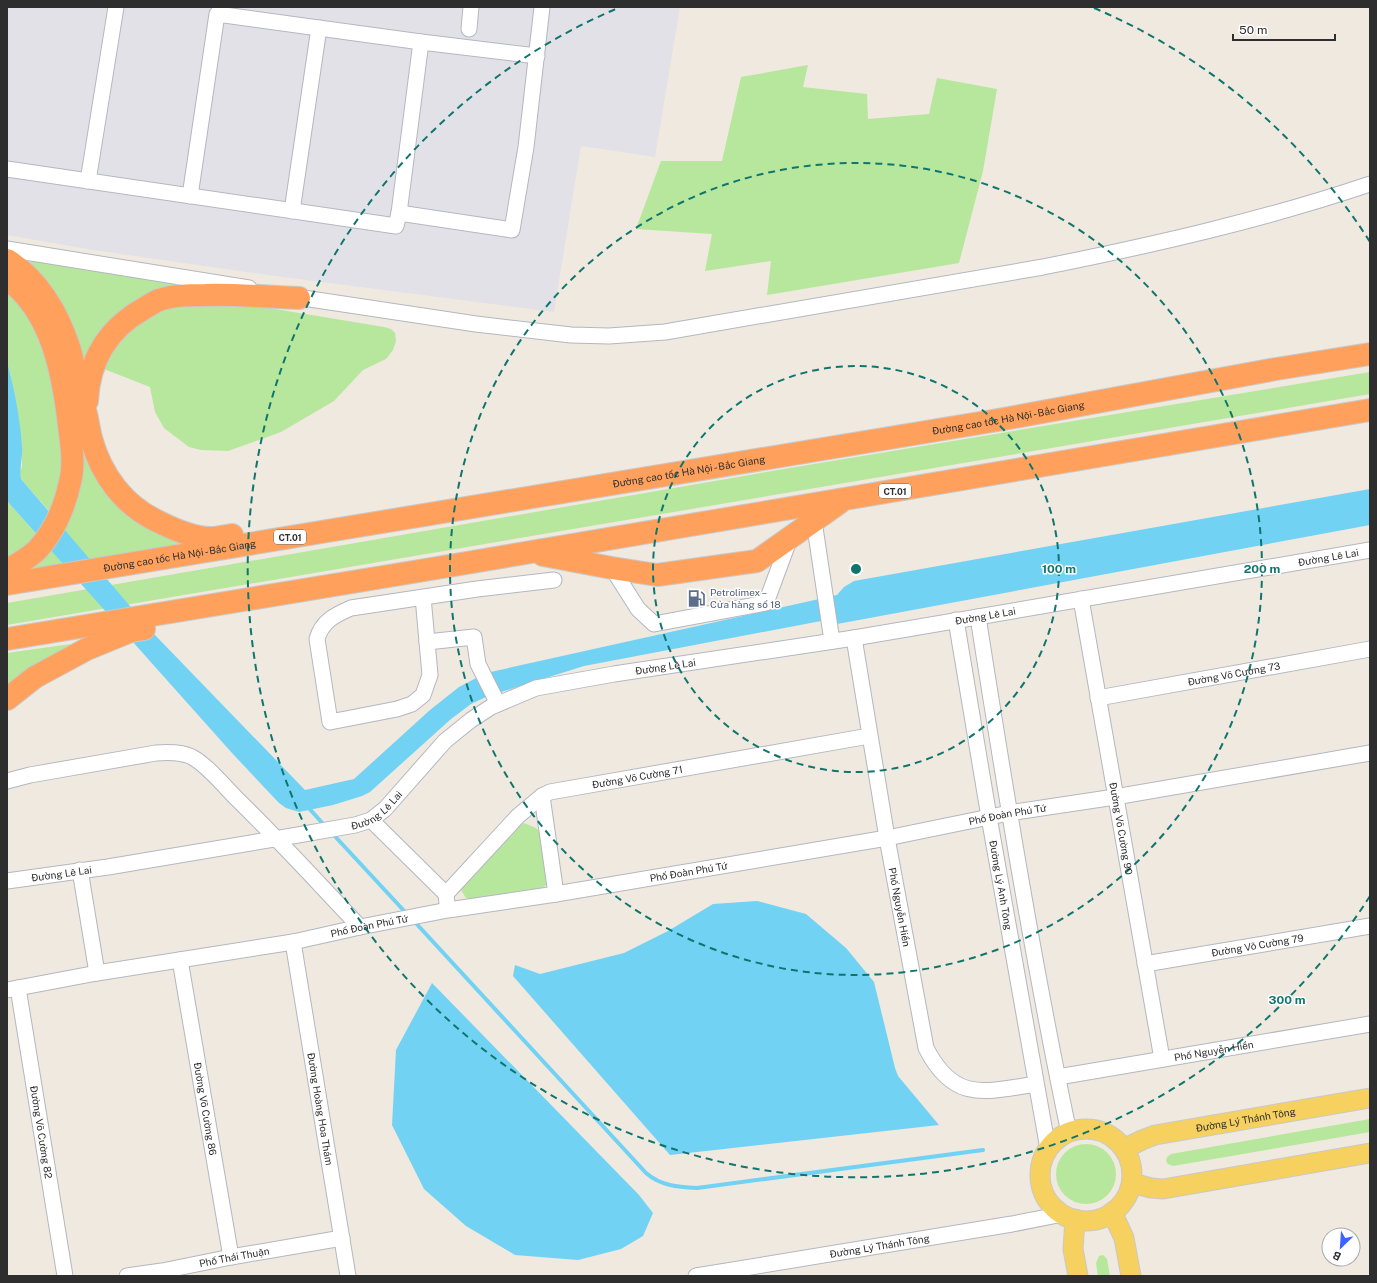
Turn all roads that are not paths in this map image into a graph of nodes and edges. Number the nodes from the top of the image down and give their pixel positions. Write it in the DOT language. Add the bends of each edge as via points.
graph roads {
  1 [pos="116,7"];
  2 [pos="471,7"];
  3 [pos="542,7"];
  4 [pos="319,28"];
  5 [pos="468,29"];
  6 [pos="421,42"];
  7 [pos="537,56"];
  8 [pos="7,170"];
  9 [pos="88,181"];
  10 [pos="1370,184"];
  11 [pos="190,196"];
  12 [pos="292,211"];
  13 [pos="399,213"];
  14 [pos="7,249"];
  15 [pos="7,260"];
  16 [pos="7,279"];
  17 [pos="300,298"];
  18 [pos="1370,346"];
  19 [pos="1370,354"];
  20 [pos="1276,369"];
  21 [pos="1370,410"];
  22 [pos="86,416"];
  23 [pos="573,490"];
  24 [pos="844,499"];
  25 [pos="814,520"];
  26 [pos="790,538"];
  27 [pos="1370,550"];
  28 [pos="530,552"];
  29 [pos="612,568"];
  30 [pos="7,570"];
  31 [pos="419,571"];
  32 [pos="554,580"];
  33 [pos="7,584"];
  34 [pos="423,597"];
  35 [pos="1081,599"];
  36 [pos="978,617"];
  37 [pos="956,620"];
  38 [pos="854,638"];
  39 [pos="7,639"];
  40 [pos="832,641"];
  41 [pos="427,642"];
  42 [pos="1370,649"];
  43 [pos="1098,698"];
  44 [pos="7,699"];
  45 [pos="497,702"];
  46 [pos="870,736"];
  47 [pos="1370,753"];
  48 [pos="7,781"];
  49 [pos="542,796"];
  50 [pos="1115,797"];
  51 [pos="1009,812"];
  52 [pos="989,817"];
  53 [pos="371,820"];
  54 [pos="277,838"];
  55 [pos="887,838"];
  56 [pos="80,870"];
  57 [pos="7,881"];
  58 [pos="446,894"];
  59 [pos="556,894"];
  60 [pos="442,911"];
  61 [pos="1370,926"];
  62 [pos="360,927"];
  63 [pos="293,942"];
  64 [pos="1034,958"];
  65 [pos="180,960"];
  66 [pos="1015,962"];
  67 [pos="1145,964"];
  68 [pos="97,973"];
  69 [pos="12,989"];
  70 [pos="1370,1024"];
  71 [pos="1162,1059"];
  72 [pos="1058,1077"];
  73 [pos="1036,1084"];
  74 [pos="1370,1098"];
  75 [pos="1069,1133"];
  76 [pos="1048,1149"];
  77 [pos="1124,1149"];
  78 [pos="1370,1153"];
  79 [pos="1132,1183"];
  80 [pos="1112,1212"];
  81 [pos="1069,1216"];
  82 [pos="342,1238"];
  83 [pos="231,1257"];
  84 [pos="715,1274"];
  85 [pos="150,1275"];
  86 [pos="64,1276"];
  87 [pos="127,1276"];
  88 [pos="348,1276"];
  89 [pos="696,1276"];
  90 [pos="1078,1276"];
  91 [pos="1131,1276"];
  1 -- 9 [label="street"];
  2 -- 5 [label="street"];
  3 -- 7 [label="street"];
  4 -- 6 [label="street"];
  4 -- 11 [label="street" via="217,14"];
  4 -- 12 [label="street"];
  6 -- 7 [label="street"];
  6 -- 13 [label="street"];
  7 -- 13 [label="street" via="526,147 512,230"];
  8 -- 9 [label="street"];
  9 -- 11 [label="street"];
  10 -- 17 [label="street" via="1210,231 1103,255 664,332 609,336 571,335"];
  11 -- 12 [label="street"];
  12 -- 13 [label="street" via="396,226"];
  14 -- 17 [label="street" via="235,285"];
  15 -- 22 [label="highway" via="35,283 56,316 70,348"];
  16 -- 30 [label="highway" via="33,306 50,337 67,409 73,468 65,500 47,538 25,560"];
  17 -- 22 [label="highway" via="221,294 184,295 159,300 134,314 103,344 90,376"];
  18 -- 20 [label="highway"];
  19 -- 20 [label="highway, Đường cao tốc Hà Nội - Bắc Giang / CT.01"];
  20 -- 23 [label="highway, Đường cao tốc Hà Nội - Bắc Giang / CT.01" via="998,420"];
  21 -- 24 [label="highway, CT.01"];
  22 -- 23 [label="highway" via="98,459 106,476 122,497 152,519 197,536 213,538 509,488"];
  23 -- 33 [label="highway, Đường cao tốc Hà Nội - Bắc Giang / CT.01"];
  24 -- 25 [label="highway"];
  24 -- 28 [label="highway, CT.01"];
  25 -- 26 [label="highway"];
  25 -- 40 [label="street"];
  26 -- 29 [label="highway" via="757,561 657,575"];
  26 -- 29 [label="street" via="766,603 654,624 638,609"];
  27 -- 35 [label="street, Đường Lê Lai"];
  28 -- 29 [label="highway"];
  28 -- 31 [label="highway, CT.01"];
  31 -- 39 [label="highway, CT.01"];
  31 -- 44 [label="highway" via="351,594 131,631 88,649 35,677"];
  32 -- 34 [label="street"];
  34 -- 41 [label="street"];
  34 -- 41 [label="street" via="351,608 337,615 320,630 317,639 330,722 397,709 412,704 423,695 430,675"];
  35 -- 36 [label="street, Đường Lê Lai"];
  35 -- 43 [label="street, Đường Võ Cường 90"];
  36 -- 37 [label="street, Đường Lê Lai"];
  36 -- 51 [label="street, Đường Lý Anh Tông"];
  37 -- 38 [label="street, Đường Lê Lai"];
  37 -- 52 [label="street, Đường Lý Anh Tông"];
  38 -- 40 [label="street, Đường Lê Lai"];
  38 -- 46 [label="street, Phố Nguyễn Hiền"];
  40 -- 45 [label="street, Đường Lê Lai" via="536,688"];
  41 -- 45 [label="street" via="474,637 478,664"];
  42 -- 43 [label="street, Đường Võ Cường 73"];
  43 -- 50 [label="street, Đường Võ Cường 90"];
  45 -- 53 [label="street, Đường Lê Lai" via="445,741 385,809"];
  46 -- 49 [label="street, Đường Võ Cường 71" via="560,789"];
  46 -- 55 [label="street, Phố Nguyễn Hiền"];
  47 -- 50 [label="street, Phố Đoàn Phú Tứ"];
  48 -- 54 [label="street" via="156,753 186,755 193,757 206,768"];
  49 -- 58 [label="street, Đường Võ Cường 71" via="518,816"];
  49 -- 59 [label="street"];
  50 -- 51 [label="street, Phố Đoàn Phú Tứ"];
  50 -- 67 [label="street, Đường Võ Cường 90"];
  51 -- 52 [label="street, Phố Đoàn Phú Tứ"];
  51 -- 64 [label="street, Đường Lý Anh Tông"];
  52 -- 55 [label="street, Phố Đoàn Phú Tứ"];
  52 -- 66 [label="street, Đường Lý Anh Tông"];
  53 -- 54 [label="street, Đường Lê Lai"];
  53 -- 58 [label="street"];
  54 -- 56 [label="street, Đường Lê Lai"];
  54 -- 62 [label="street"];
  55 -- 59 [label="street, Phố Đoàn Phú Tứ"];
  55 -- 73 [label="street, Phố Nguyễn Hiền" via="928,1053 952,1082 966,1089 986,1092"];
  56 -- 57 [label="street, Đường Lê Lai"];
  56 -- 68 [label="street"];
  58 -- 60 [label="street"];
  59 -- 60 [label="street, Phố Đoàn Phú Tứ"];
  60 -- 62 [label="street, Phố Đoàn Phú Tứ"];
  61 -- 67 [label="street, Đường Võ Cường 79"];
  62 -- 63 [label="street, Phố Đoàn Phú Tứ"];
  63 -- 65 [label="street, Phố Đoàn Phú Tứ"];
  63 -- 82 [label="street, Đường Hoàng Hoa Thám"];
  64 -- 66 [label="street"];
  64 -- 72 [label="street, Đường Lý Anh Tông"];
  65 -- 68 [label="street, Phố Đoàn Phú Tứ"];
  65 -- 83 [label="street, Đường Võ Cường 86"];
  66 -- 73 [label="street, Đường Lý Anh Tông"];
  67 -- 71 [label="street, Đường Võ Cường 90"];
  68 -- 69 [label="street, Phố Đoàn Phú Tứ"];
  69 -- 86 [label="street, Đường Võ Cường 82"];
  70 -- 71 [label="street, Phố Nguyễn Hiền"];
  71 -- 72 [label="street, Phố Nguyễn Hiền"];
  72 -- 75 [label="street, Đường Lý Anh Tông"];
  73 -- 76 [label="street, Đường Lý Anh Tông"];
  74 -- 77 [label="main road, Đường Lý Thánh Tông" via="1155,1135"];
  75 -- 76 [label="main road" via="1056,1140"];
  75 -- 77 [label="main road" via="1085,1129 1100,1131 1114,1138"];
  76 -- 81 [label="main road" via="1041,1168 1042,1185 1051,1204"];
  77 -- 79 [label="main road" via="1131,1163"];
  78 -- 79 [label="main road" via="1164,1189"];
  79 -- 80 [label="main road" via="1126,1198"];
  80 -- 81 [label="main road" via="1094,1220"];
  80 -- 91 [label="main road" via="1124,1238"];
  81 -- 84 [label="street, Đường Lý Thánh Tông"];
  81 -- 90 [label="main road"];
  82 -- 83 [label="street, Phố Thái Thuận"];
  82 -- 88 [label="street, Đường Hoàng Hoa Thám"];
  83 -- 85 [label="street, Phố Thái Thuận"];
  84 -- 89 [label="street, Đường Lý Thánh Tông"];
  85 -- 87 [label="street, Phố Thái Thuận"];
}
